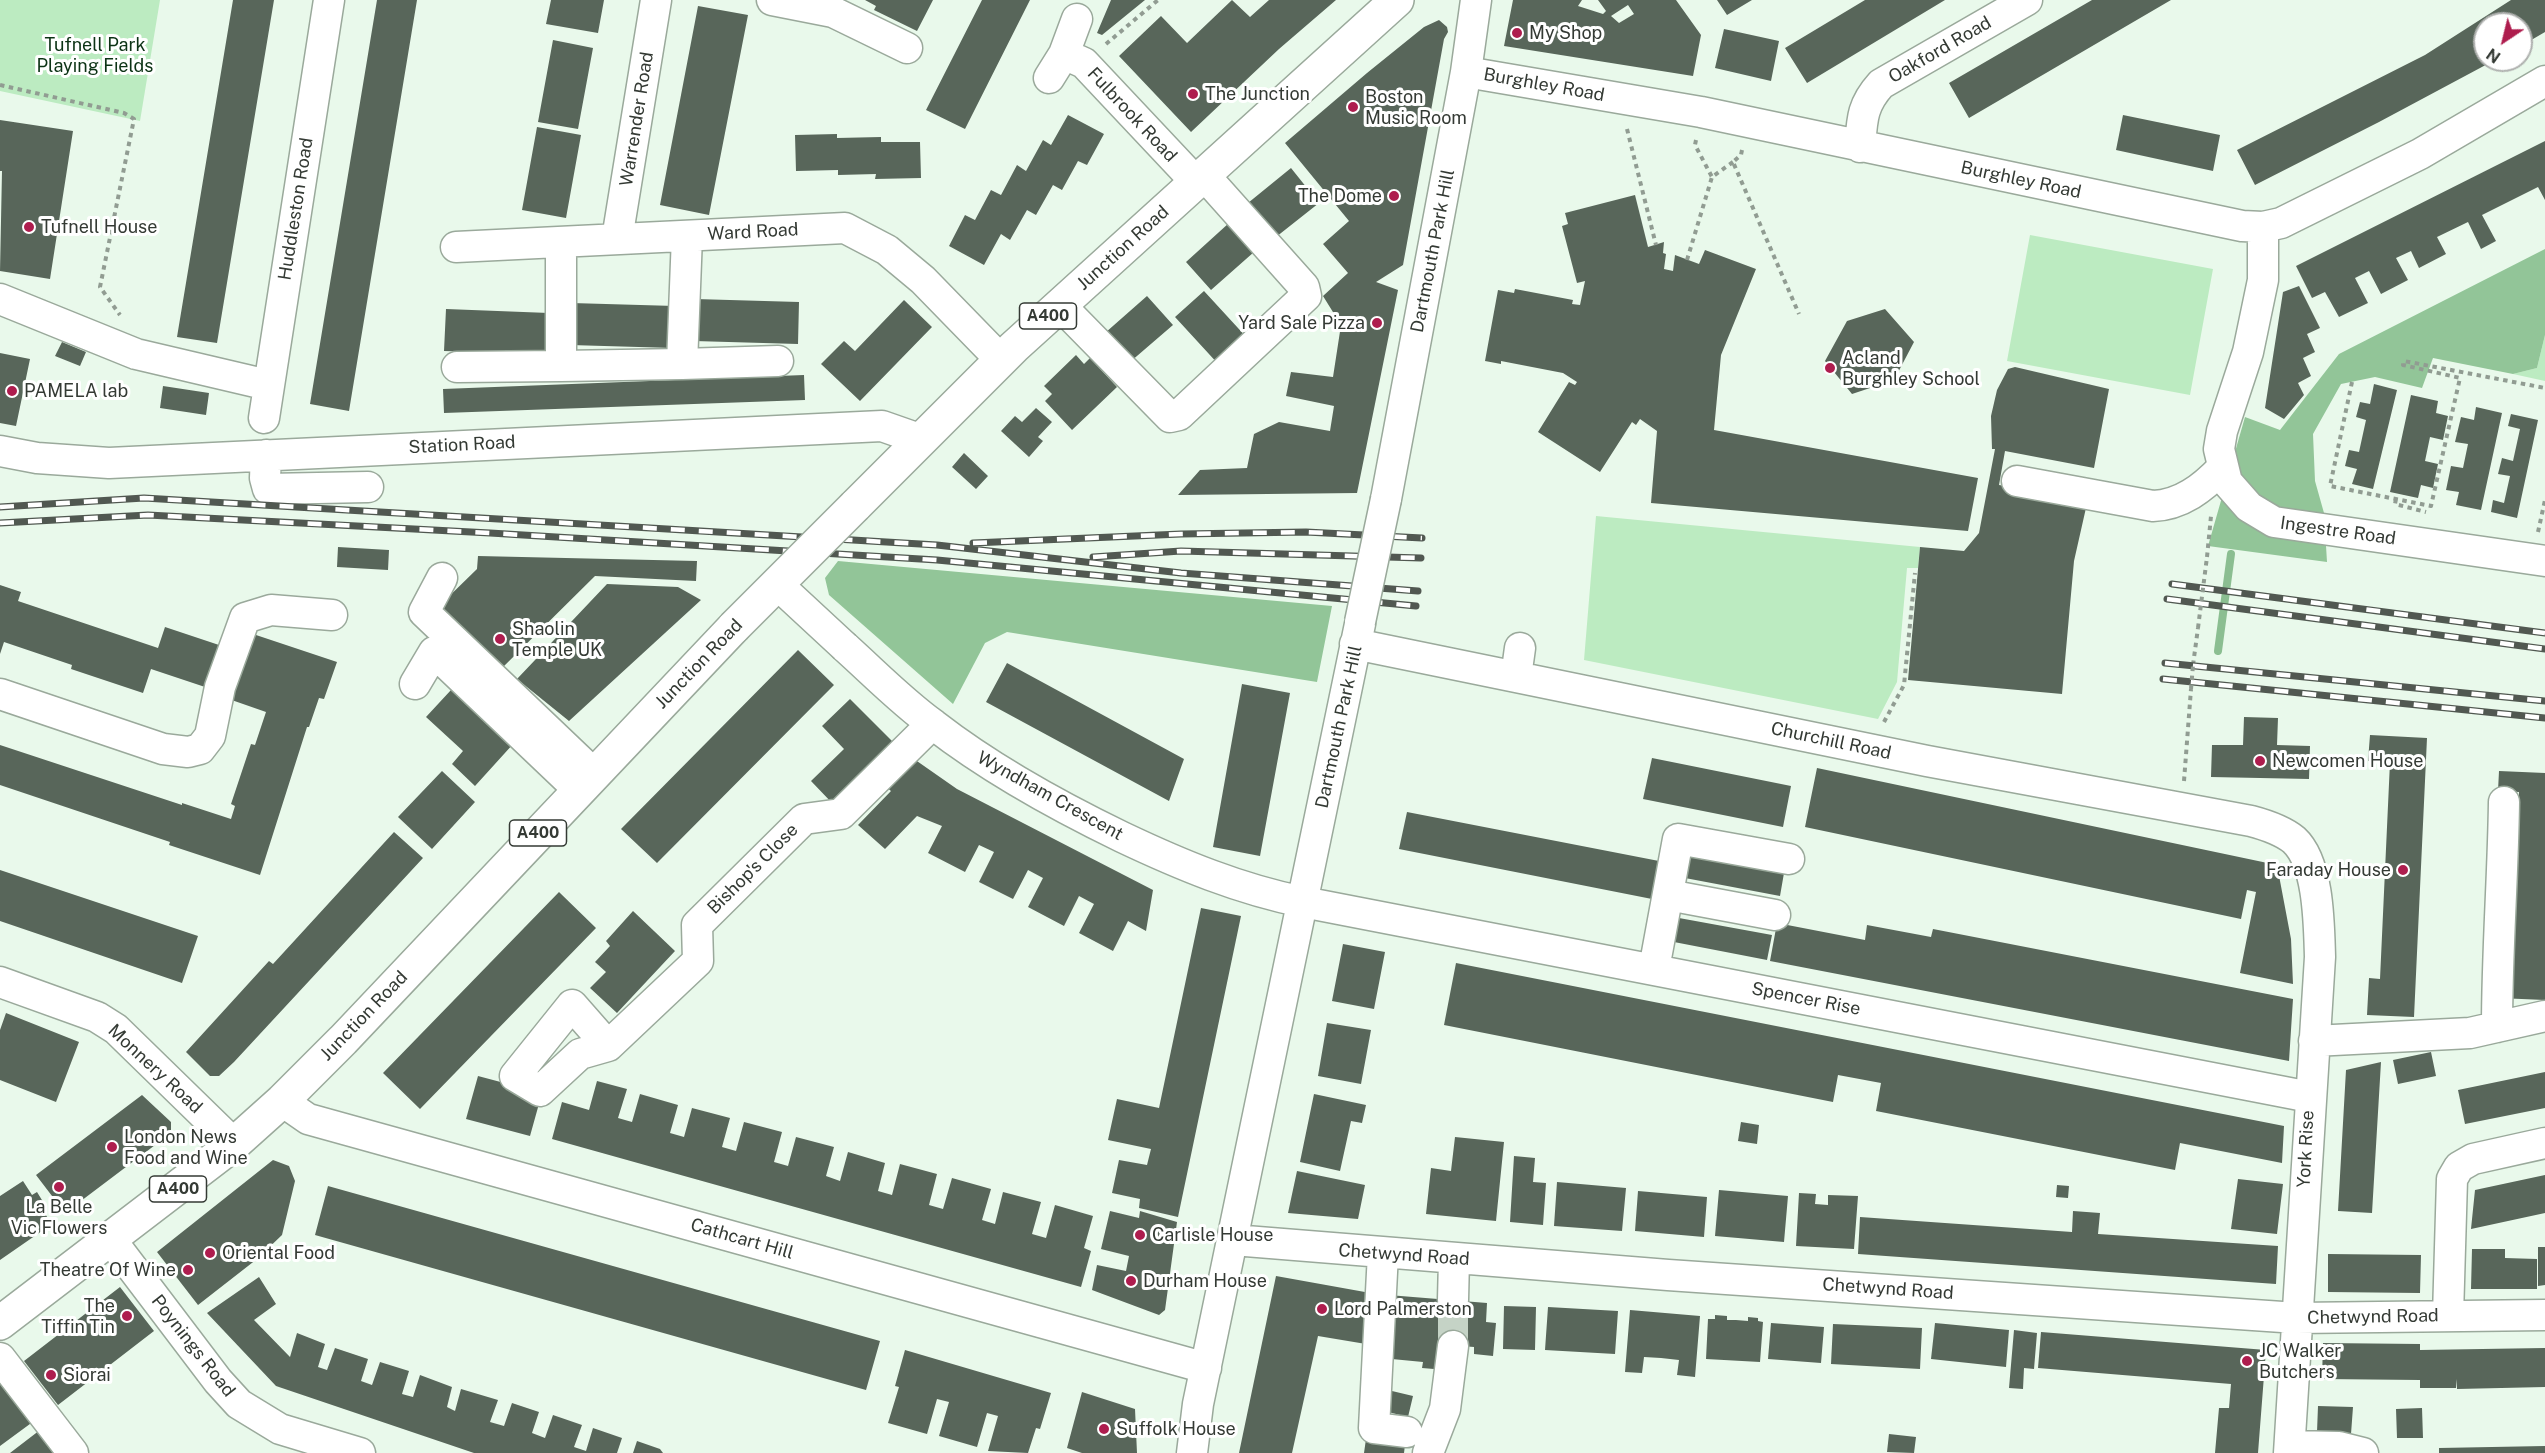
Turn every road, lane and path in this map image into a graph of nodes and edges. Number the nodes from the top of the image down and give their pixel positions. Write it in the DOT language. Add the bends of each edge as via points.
graph roads {
  1 [pos="329,0"];
  2 [pos="656,0"];
  3 [pos="772,0"];
  4 [pos="1158,0"];
  5 [pos="1397,0"];
  6 [pos="1476,0"];
  7 [pos="2027,0"];
  8 [pos="1077,19"];
  9 [pos="907,48"];
  10 [pos="1066,65"];
  11 [pos="1466,72"];
  12 [pos="2545,81"];
  13 [pos="0,85"];
  14 [pos="1633,100"];
  15 [pos="1701,112"];
  16 [pos="1749,123"];
  17 [pos="1860,147"];
  18 [pos="1733,162"];
  19 [pos="1712,177"];
  20 [pos="1200,179"];
  21 [pos="2263,228"];
  22 [pos="687,236"];
  23 [pos="617,239"];
  24 [pos="561,242"];
  25 [pos="1656,245"];
  26 [pos="456,247"];
  27 [pos="1687,260"];
  28 [pos="0,299"];
  29 [pos="1060,305"];
  30 [pos="1799,314"];
  31 [pos="123,320"];
  32 [pos="1001,360"];
  33 [pos="778,361"];
  34 [pos="682,364"];
  35 [pos="561,366"];
  36 [pos="457,367"];
  37 [pos="2352,382"];
  38 [pos="268,385"];
  39 [pos="2545,388"];
  40 [pos="264,418"];
  41 [pos="922,440"];
  42 [pos="0,451"];
  43 [pos="266,455"];
  44 [pos="2222,468"];
  45 [pos="2017,482"];
  46 [pos="368,487"];
  47 [pos="2396,499"];
  48 [pos="2545,500"];
  49 [pos="2429,512"];
  50 [pos="2541,521"];
  51 [pos="2208,546"];
  52 [pos="2545,561"];
  53 [pos="1914,573"];
  54 [pos="442,578"];
  55 [pos="777,584"];
  56 [pos="332,615"];
  57 [pos="1358,633"];
  58 [pos="1520,648"];
  59 [pos="1516,677"];
  60 [pos="415,684"];
  61 [pos="0,694"];
  62 [pos="932,724"];
  63 [pos="1868,748"];
  64 [pos="2188,748"];
  65 [pos="587,782"];
  66 [pos="2504,802"];
  67 [pos="2301,848"];
  68 [pos="1789,860"];
  69 [pos="1668,895"];
  70 [pos="1303,902"];
  71 [pos="1775,915"];
  72 [pos="1654,969"];
  73 [pos="0,982"];
  74 [pos="2545,1016"];
  75 [pos="2497,1027"];
  76 [pos="2314,1041"];
  77 [pos="608,1046"];
  78 [pos="2310,1097"];
  79 [pos="282,1101"];
  80 [pos="2545,1143"];
  81 [pos="234,1144"];
  82 [pos="111,1240"];
  83 [pos="1233,1240"];
  84 [pos="1383,1253"];
  85 [pos="1454,1259"];
  86 [pos="1453,1300"];
  87 [pos="2545,1315"];
  88 [pos="2448,1316"];
  89 [pos="2297,1318"];
  90 [pos="0,1323"];
  91 [pos="1453,1346"];
  92 [pos="0,1358"];
  93 [pos="1206,1368"];
  94 [pos="1407,1432"];
  95 [pos="2289,1450"];
  96 [pos="73,1453"];
  97 [pos="360,1453"];
  98 [pos="1192,1453"];
  99 [pos="1428,1453"];
  100 [pos="2363,1453"];
  1 -- 38 [label="street, Huddleston Road"];
  2 -- 23 [label="street, Warrender Road"];
  3 -- 9 [label="street" via="833,12"];
  4 -- 10 [label="path"];
  5 -- 20 [label="main road, Junction Road / A400"];
  6 -- 11 [label="street, Dartmouth Park Hill"];
  7 -- 17 [label="street, Oakford Road" via="1881,84 1869,98 1862,116"];
  8 -- 10 [label="street"];
  10 -- 20 [label="street, Fulbrook Road"];
  11 -- 14 [label="street, Burghley Road"];
  11 -- 57 [label="street, Dartmouth Park Hill, bridge"];
  12 -- 21 [label="street, Burghley Road" via="2420,153 2281,223"];
  13 -- 31 [label="path" via="124,112 134,119 100,287"];
  14 -- 15 [label="street, Burghley Road"];
  14 -- 25 [label="path" via="1627,131"];
  15 -- 16 [label="street, Burghley Road"];
  15 -- 19 [label="path" via="1695,145"];
  16 -- 17 [label="street, Burghley Road"];
  16 -- 18 [label="path" via="1741,156"];
  17 -- 21 [label="street, Burghley Road"];
  18 -- 19 [label="path"];
  18 -- 30 [label="path"];
  19 -- 27 [label="path"];
  20 -- 29 [label="main road, Junction Road / A400"];
  20 -- 29 [label="street, Fulbrook Road" via="1304,287 1306,296 1179,416 1170,417"];
  21 -- 44 [label="street, Ingestre Road" via="2263,280 2248,352 2222,431"];
  22 -- 23 [label="street, Ward Road"];
  22 -- 32 [label="street, Ward Road" via="845,228 887,250"];
  22 -- 34 [label="street"];
  23 -- 24 [label="street, Ward Road"];
  24 -- 26 [label="street, Ward Road"];
  24 -- 35 [label="street"];
  28 -- 38 [label="street" via="136,354"];
  29 -- 32 [label="main road, Junction Road / A400"];
  32 -- 41 [label="main road, Junction Road / A400"];
  33 -- 34 [label="street"];
  34 -- 35 [label="street"];
  35 -- 36 [label="street"];
  37 -- 47 [label="path" via="2330,486"];
  38 -- 40 [label="street, Huddleston Road"];
  39 -- 47 [label="path" via="2404,361 2403,365 2460,378 2431,506"];
  41 -- 43 [label="street, Station Road" via="882,426"];
  41 -- 55 [label="main road, Junction Road / A400, bridge"];
  42 -- 43 [label="street, Station Road" via="109,463"];
  43 -- 46 [label="street" via="268,489"];
  44 -- 45 [label="street" via="2179,502 2167,506"];
  44 -- 52 [label="street, Ingestre Road" via="2227,482 2249,507 2274,522"];
  47 -- 49 [label="path" via="2395,504"];
  48 -- 50 [label="path"];
  51 -- 64 [label="path, bridge" via="2193,665"];
  53 -- 63 [label="path" via="1904,685"];
  54 -- 65 [label="street" via="424,612"];
  55 -- 62 [label="street, Wyndham Crescent, bridge"];
  55 -- 65 [label="main road, Junction Road / A400, bridge"];
  56 -- 61 [label="street" via="271,610 246,618 220,687 210,736 200,749 188,752 163,748"];
  57 -- 59 [label="street, Churchill Road"];
  57 -- 70 [label="street, Dartmouth Park Hill"];
  58 -- 59 [label="street"];
  59 -- 63 [label="street, Churchill Road"];
  60 -- 65 [label="street" via="434,652"];
  62 -- 70 [label="street, Wyndham Crescent" via="1015,781 1112,832 1232,884"];
  62 -- 77 [label="street, Bishop's Close" via="841,814 804,819 795,827 697,925 698,961"];
  63 -- 67 [label="street, Churchill Road" via="2251,821 2281,831"];
  65 -- 79 [label="main road, Junction Road / A400"];
  66 -- 75 [label="street"];
  67 -- 76 [label="street, York Rise" via="2313,880 2319,940"];
  68 -- 69 [label="street" via="1678,839"];
  69 -- 71 [label="street"];
  69 -- 72 [label="street"];
  70 -- 72 [label="street, Spencer Rise"];
  70 -- 83 [label="street, Dartmouth Park Hill"];
  72 -- 78 [label="street, Spencer Rise"];
  73 -- 81 [label="street, Monnery Road" via="97,1017 116,1029"];
  74 -- 75 [label="street"];
  75 -- 76 [label="street" via="2470,1033"];
  76 -- 78 [label="street, York Rise"];
  78 -- 89 [label="street, York Rise"];
  79 -- 81 [label="main road, Junction Road / A400"];
  79 -- 93 [label="street, Cathcart Hill" via="308,1119"];
  80 -- 88 [label="street" via="2474,1159 2455,1173"];
  81 -- 82 [label="main road, Junction Road / A400"];
  82 -- 90 [label="main road, Junction Road / A400"];
  82 -- 97 [label="street, Poynings Road" via="239,1404 280,1429"];
  83 -- 84 [label="street, Chetwynd Road"];
  83 -- 93 [label="street, Dartmouth Park Hill"];
  84 -- 85 [label="street, Chetwynd Road"];
  84 -- 94 [label="street" via="1374,1428"];
  85 -- 86 [label="street"];
  85 -- 89 [label="street, Chetwynd Road"];
  87 -- 88 [label="street, Chetwynd Road"];
  88 -- 89 [label="street, Chetwynd Road"];
  89 -- 95 [label="street, York Rise"];
  91 -- 99 [label="street" via="1445,1409"];
  92 -- 96 [label="street"];
  93 -- 98 [label="street, Dartmouth Park Hill"];
  95 -- 100 [label="street" via="2339,1447"];
}
